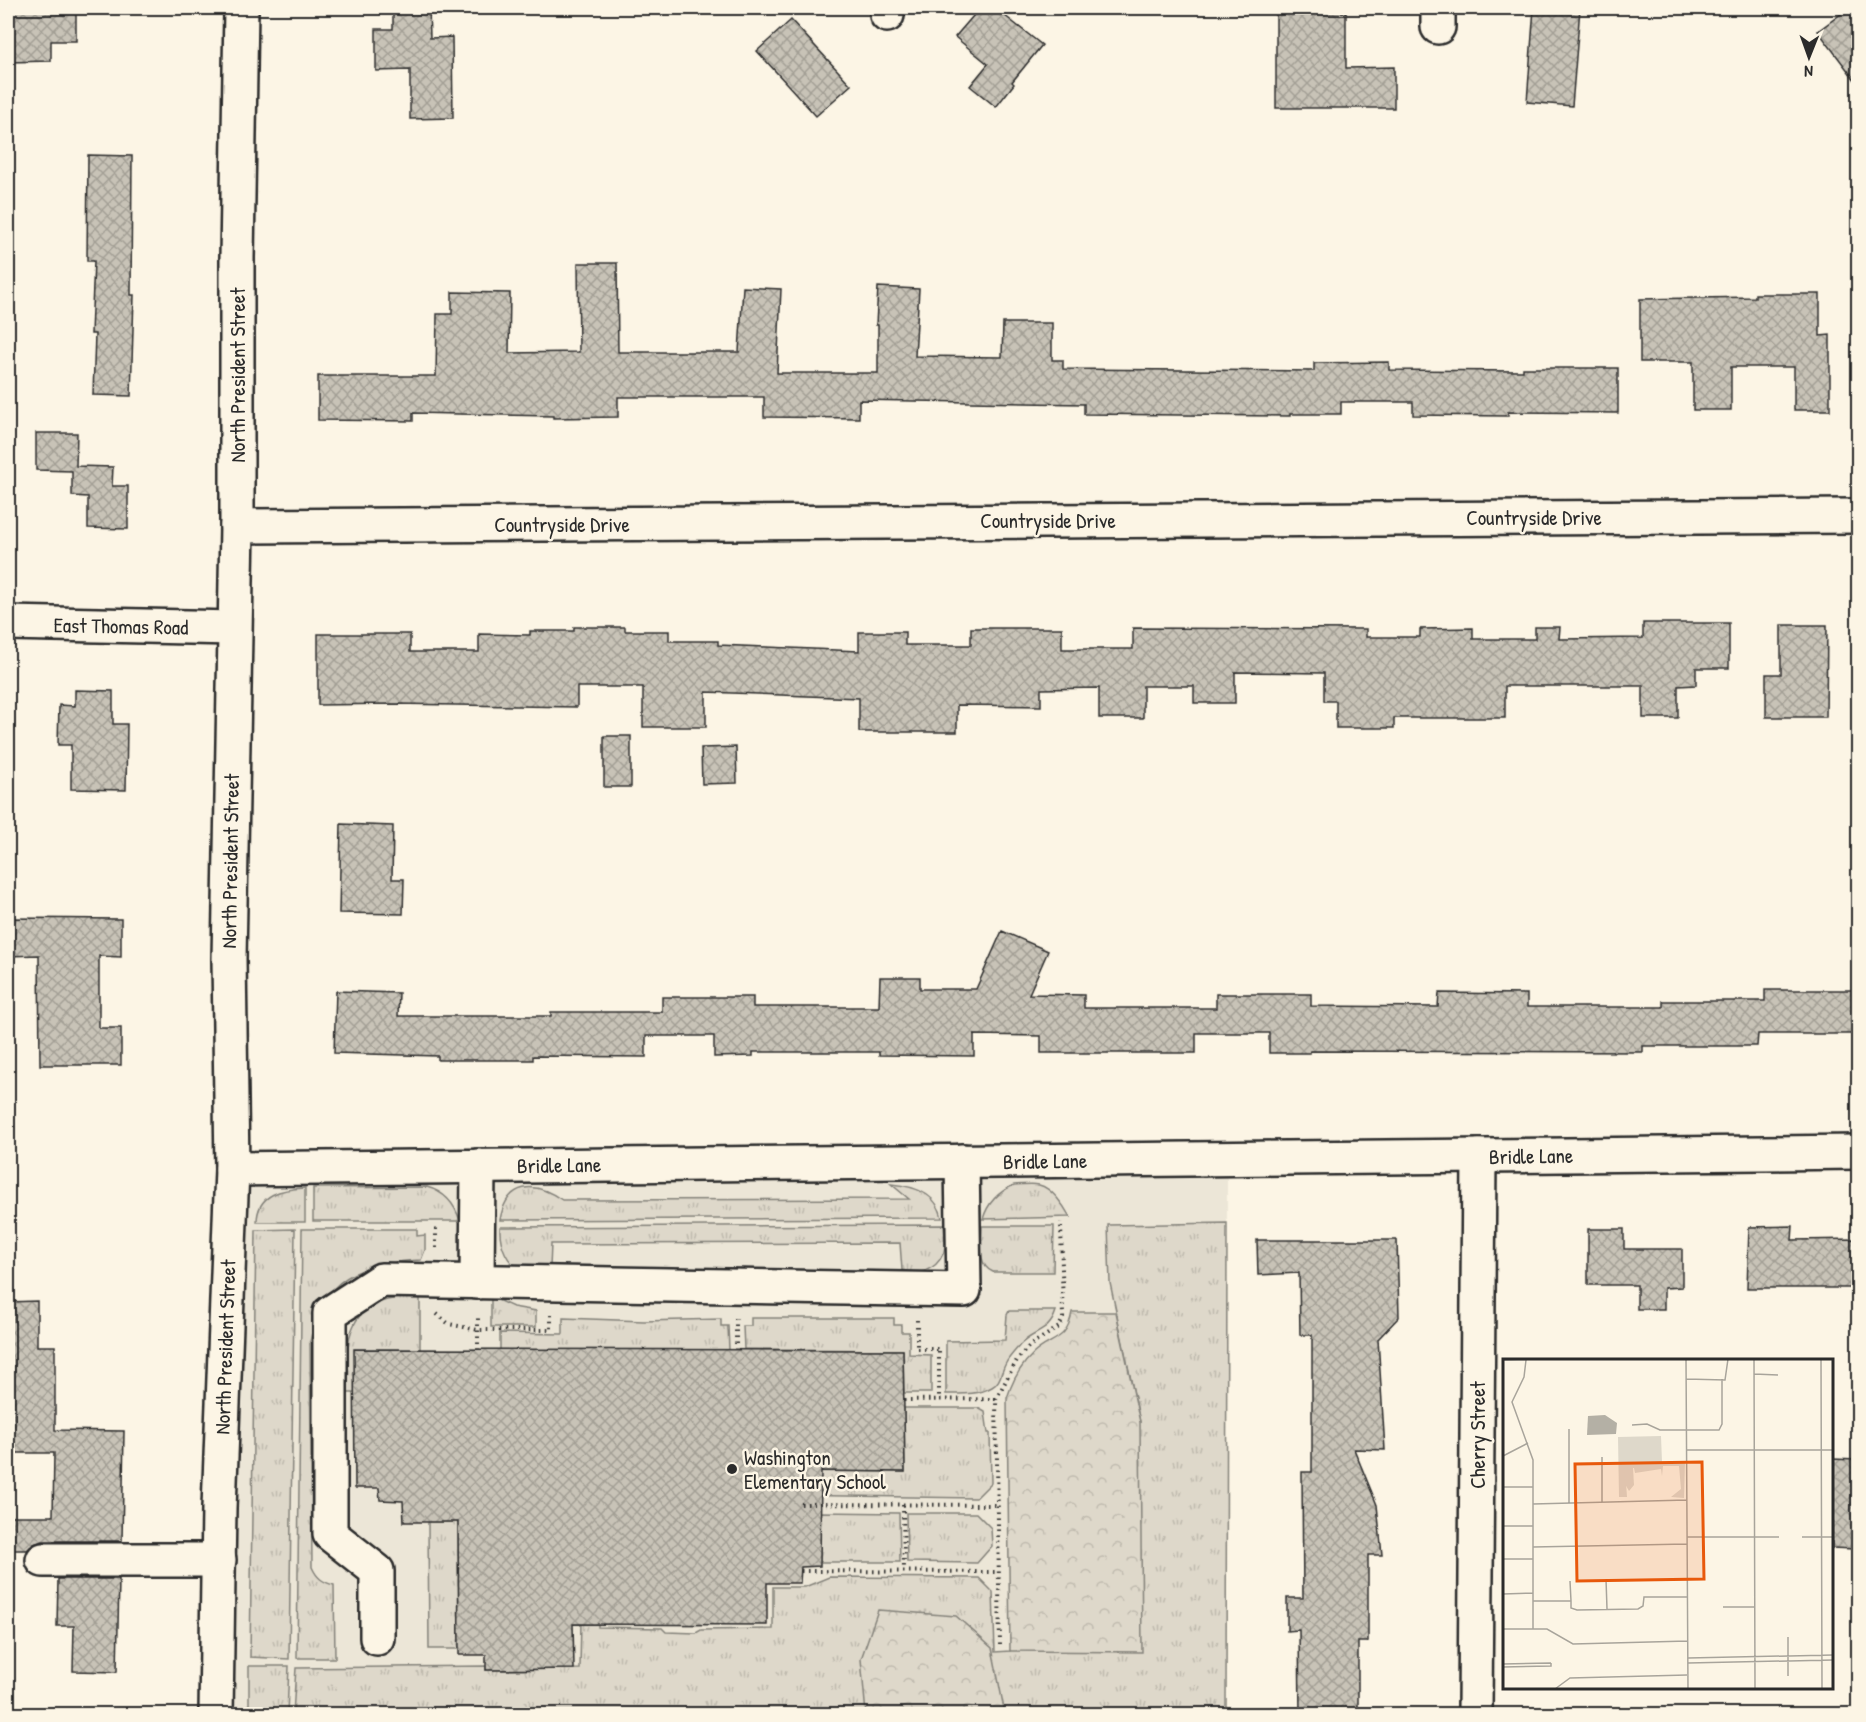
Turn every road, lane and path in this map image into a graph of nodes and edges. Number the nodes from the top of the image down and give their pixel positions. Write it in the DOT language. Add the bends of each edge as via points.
graph roads {
  1 [pos="241,8"];
  2 [pos="1858,516"];
  3 [pos="237,526"];
  4 [pos="8,623"];
  5 [pos="234,628"];
  6 [pos="1858,1152"];
  7 [pos="1479,1156"];
  8 [pos="962,1161"];
  9 [pos="478,1166"];
  10 [pos="232,1169"];
  11 [pos="1061,1222"];
  12 [pos="478,1296"];
  13 [pos="736,1312"];
  14 [pos="478,1350"];
  15 [pos="736,1350"];
  16 [pos="996,1399"];
  17 [pos="904,1400"];
  18 [pos="801,1504"];
  19 [pos="903,1505"];
  20 [pos="998,1505"];
  21 [pos="43,1560"];
  22 [pos="219,1560"];
  23 [pos="801,1571"];
  24 [pos="904,1571"];
  25 [pos="999,1572"];
  26 [pos="377,1638"];
  27 [pos="1000,1645"];
  28 [pos="216,1714"];
  29 [pos="1475,1714"];
  1 -- 3 [label="street, North President Street"];
  2 -- 3 [label="street, Countryside Drive"];
  3 -- 5 [label="street, North President Street"];
  4 -- 5 [label="street, East Thomas Road"];
  5 -- 10 [label="street, North President Street" via="229,959"];
  6 -- 7 [label="street, Bridle Lane"];
  7 -- 8 [label="street, Bridle Lane"];
  7 -- 29 [label="street, Cherry Street"];
  8 -- 9 [label="street, Bridle Lane"];
  8 -- 12 [label="street" via="964,1290"];
  9 -- 10 [label="street, Bridle Lane"];
  9 -- 12 [label="street"];
  10 -- 22 [label="street, North President Street"];
  11 -- 16 [label="path" via="1063,1318 1059,1327 1029,1346 1017,1360"];
  12 -- 14 [label="path"];
  12 -- 26 [label="street" via="381,1280 330,1313 330,1534 377,1570"];
  13 -- 15 [label="path"];
  16 -- 17 [label="path"];
  16 -- 20 [label="path"];
  18 -- 19 [label="path"];
  19 -- 20 [label="path"];
  19 -- 24 [label="path"];
  20 -- 25 [label="path"];
  21 -- 22 [label="street"];
  22 -- 28 [label="street, North President Street"];
  23 -- 24 [label="path"];
  24 -- 25 [label="path"];
  25 -- 27 [label="path"];
}
